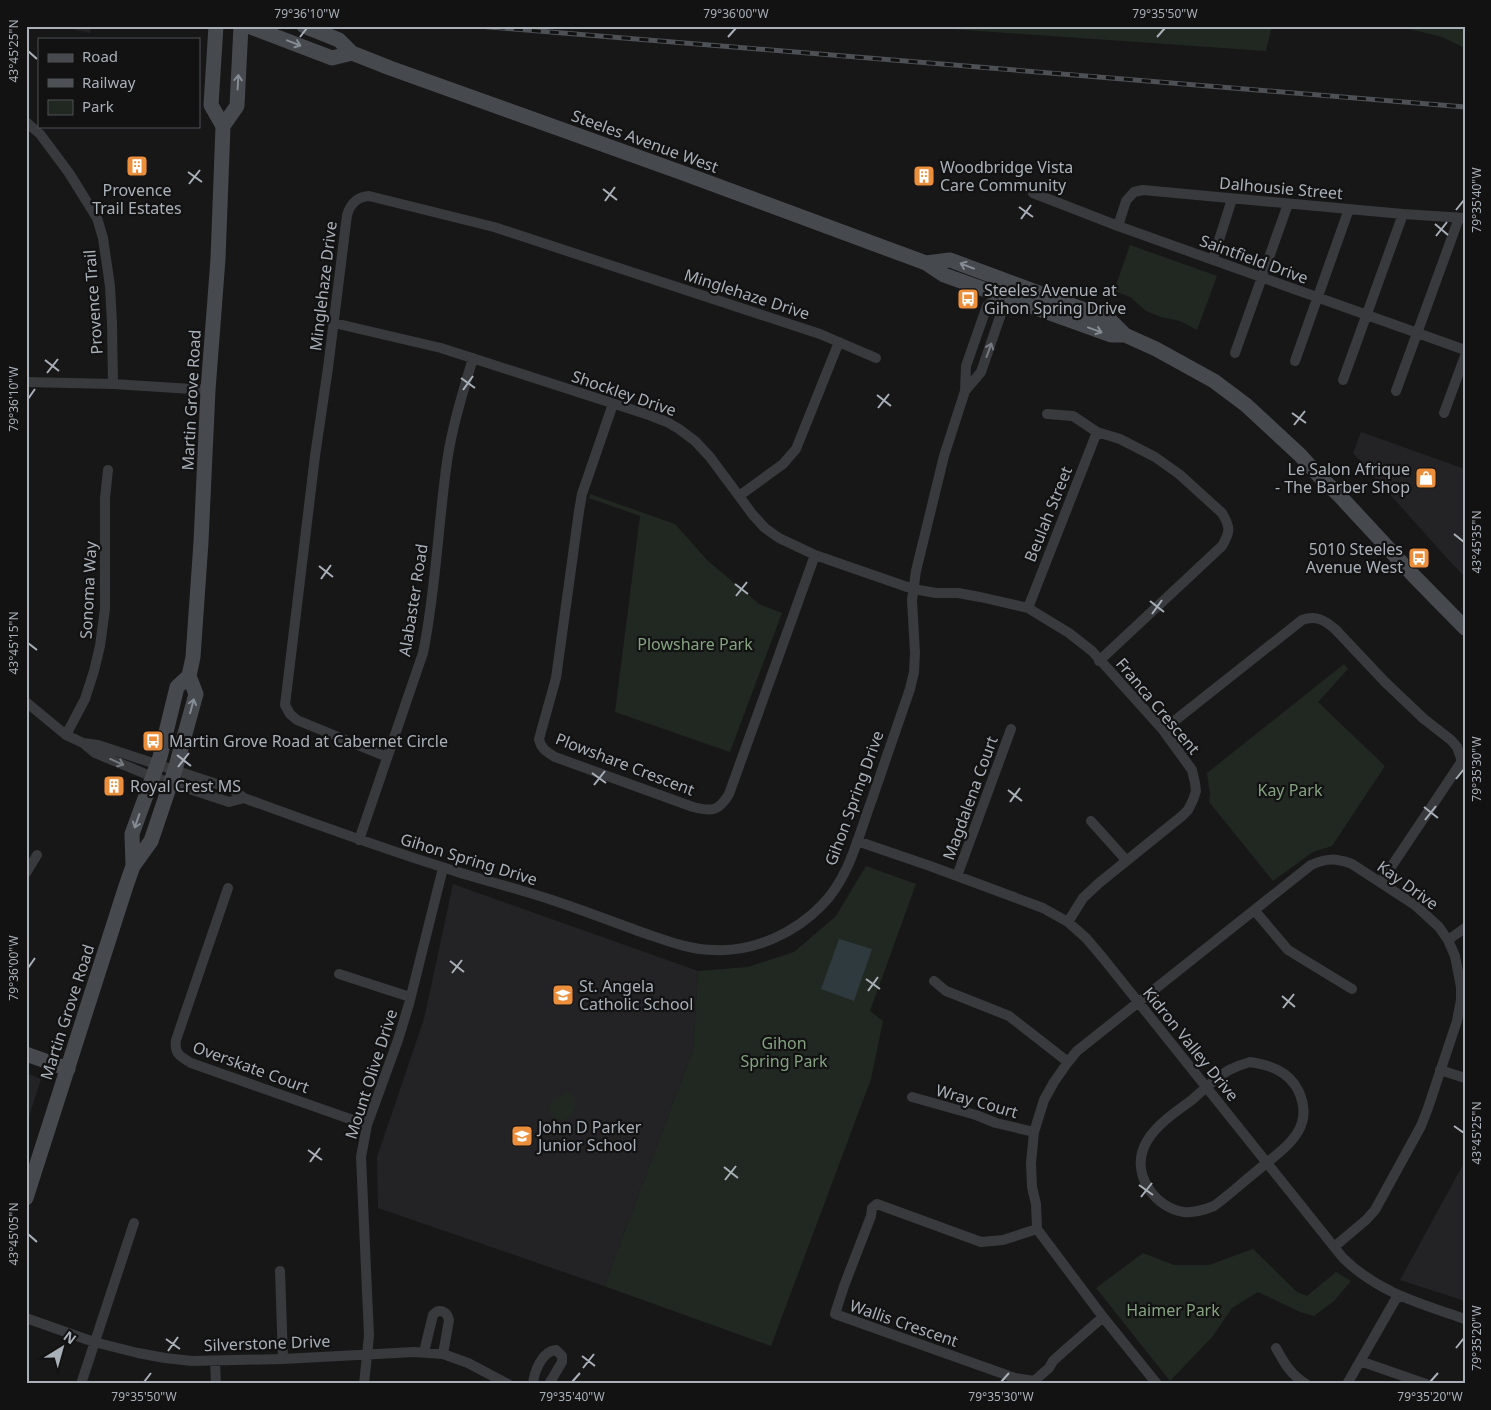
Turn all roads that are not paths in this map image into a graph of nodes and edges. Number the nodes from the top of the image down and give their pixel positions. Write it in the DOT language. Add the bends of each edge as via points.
graph roads {
  1 [pos="216,26"];
  2 [pos="241,26"];
  3 [pos="248,26"];
  4 [pos="304,26"];
  5 [pos="352,54"];
  6 [pos="26,122"];
  7 [pos="223,126"];
  8 [pos="1034,193"];
  9 [pos="1232,199"];
  10 [pos="1288,204"];
  11 [pos="1349,210"];
  12 [pos="1403,214"];
  13 [pos="1462,218"];
  14 [pos="1118,226"];
  15 [pos="1213,260"];
  16 [pos="926,262"];
  17 [pos="1262,277"];
  18 [pos="1006,280"];
  19 [pos="1000,295"];
  20 [pos="1317,297"];
  21 [pos="1366,314"];
  22 [pos="334,323"];
  23 [pos="1416,333"];
  24 [pos="1125,334"];
  25 [pos="839,342"];
  26 [pos="1465,350"];
  27 [pos="1235,353"];
  28 [pos="1465,356"];
  29 [pos="473,358"];
  30 [pos="876,358"];
  31 [pos="1295,361"];
  32 [pos="1343,380"];
  33 [pos="26,382"];
  34 [pos="113,384"];
  35 [pos="208,390"];
  36 [pos="965,391"];
  37 [pos="1396,391"];
  38 [pos="613,404"];
  39 [pos="1444,413"];
  40 [pos="1047,414"];
  41 [pos="1097,432"];
  42 [pos="108,470"];
  43 [pos="739,496"];
  44 [pos="815,555"];
  45 [pos="913,589"];
  46 [pos="1028,608"];
  47 [pos="1465,628"];
  48 [pos="1100,660"];
  49 [pos="189,676"];
  50 [pos="26,702"];
  51 [pos="1011,729"];
  52 [pos="1162,730"];
  53 [pos="66,735"];
  54 [pos="387,758"];
  55 [pos="1463,762"];
  56 [pos="155,771"];
  57 [pos="173,777"];
  58 [pos="1091,821"];
  59 [pos="359,840"];
  60 [pos="857,841"];
  61 [pos="37,855"];
  62 [pos="1126,860"];
  63 [pos="133,866"];
  64 [pos="443,868"];
  65 [pos="26,874"];
  66 [pos="958,876"];
  67 [pos="1381,882"];
  68 [pos="228,888"];
  69 [pos="1255,911"];
  70 [pos="1068,922"];
  71 [pos="1465,928"];
  72 [pos="1448,940"];
  73 [pos="339,974"];
  74 [pos="934,981"];
  75 [pos="1352,989"];
  76 [pos="410,997"];
  77 [pos="1138,1002"];
  78 [pos="26,1054"];
  79 [pos="1068,1062"];
  80 [pos="68,1069"];
  81 [pos="1440,1070"];
  82 [pos="1465,1078"];
  83 [pos="1206,1088"];
  84 [pos="912,1097"];
  85 [pos="367,1125"];
  86 [pos="1034,1132"];
  87 [pos="1267,1163"];
  88 [pos="26,1198"];
  89 [pos="134,1223"];
  90 [pos="1037,1229"];
  91 [pos="1334,1247"];
  92 [pos="280,1271"];
  93 [pos="1398,1295"];
  94 [pos="1103,1317"];
  95 [pos="26,1318"];
  96 [pos="1465,1319"];
  97 [pos="94,1342"];
  98 [pos="1276,1348"];
  99 [pos="424,1352"];
  100 [pos="367,1354"];
  101 [pos="443,1354"];
  102 [pos="283,1359"];
  103 [pos="215,1361"];
  104 [pos="1360,1361"];
  105 [pos="80,1384"];
  106 [pos="216,1384"];
  107 [pos="364,1384"];
  108 [pos="508,1384"];
  109 [pos="533,1384"];
  110 [pos="549,1384"];
  111 [pos="1157,1384"];
  112 [pos="1306,1384"];
  113 [pos="1347,1384"];
  114 [pos="1426,1384"];
  1 -- 7 [label="main road" via="210,105"];
  7 -- 2 [label="main road, one-way" via="237,106"];
  3 -- 5 [label="main road, Steeles Avenue West, one-way" via="332,58"];
  4 -- 5 [label="main road, Steeles Avenue West" via="339,40"];
  5 -- 16 [label="main road, Steeles Avenue West"];
  6 -- 34 [label="street, Provence Trail" via="40,134 70,173 97,218 110,286"];
  7 -- 35 [label="main road, Martin Grove Road" via="218,259"];
  8 -- 14 [label="street, Saintfield Drive"];
  9 -- 10 [label="street, Dalhousie Street"];
  9 -- 14 [label="street, Dalhousie Street" via="1143,190 1134,192 1126,201"];
  9 -- 15 [label="street"];
  10 -- 11 [label="street, Dalhousie Street"];
  10 -- 17 [label="street"];
  11 -- 12 [label="street, Dalhousie Street"];
  11 -- 20 [label="street"];
  12 -- 13 [label="street, Dalhousie Street"];
  12 -- 21 [label="street"];
  13 -- 23 [label="street"];
  14 -- 15 [label="street, Saintfield Drive"];
  15 -- 17 [label="street, Saintfield Drive"];
  18 -- 16 [label="main road, Steeles Avenue West, one-way" via="950,260"];
  16 -- 19 [label="main road, Steeles Avenue West" via="944,275"];
  17 -- 20 [label="street, Saintfield Drive"];
  17 -- 27 [label="street"];
  18 -- 19 [label="street, Gihon Spring Drive"];
  18 -- 24 [label="main road, Steeles Avenue West" via="1109,319"];
  19 -- 24 [label="main road, Steeles Avenue West, one-way" via="1111,336"];
  36 -- 19 [label="street, Gihon Spring Drive, one-way" via="981,372 1002,311"];
  19 -- 36 [label="street, Gihon Spring Drive" via="987,306 966,366"];
  20 -- 21 [label="street, Saintfield Drive"];
  20 -- 31 [label="street"];
  21 -- 23 [label="street, Saintfield Drive"];
  21 -- 32 [label="street"];
  22 -- 25 [label="street, Minglehaze Drive" via="349,207 361,197 370,196 494,227"];
  22 -- 29 [label="street, Shockley Drive"];
  22 -- 54 [label="street, Minglehaze Drive" via="285,705 297,720"];
  23 -- 26 [label="street, Saintfield Drive"];
  23 -- 37 [label="street"];
  24 -- 47 [label="main road, Steeles Avenue West" via="1214,381 1246,405 1338,494"];
  25 -- 30 [label="street, Minglehaze Drive"];
  25 -- 43 [label="street" via="796,449 783,464"];
  28 -- 39 [label="street"];
  29 -- 38 [label="street, Shockley Drive"];
  29 -- 54 [label="street, Alabaster Road" via="447,461 423,652"];
  33 -- 34 [label="street"];
  34 -- 35 [label="street"];
  35 -- 49 [label="main road, Martin Grove Road" via="199,583"];
  36 -- 45 [label="street, Gihon Spring Drive" via="944,456"];
  38 -- 43 [label="street, Shockley Drive" via="679,429 710,457"];
  38 -- 44 [label="street, Plowshare Crescent" via="578,510 556,678 539,739 546,752 693,807 710,811 724,803"];
  40 -- 41 [label="street" via="1072,416"];
  41 -- 46 [label="street, Beulah Street"];
  41 -- 48 [label="street" via="1120,439 1179,474 1222,514 1229,529 1222,546"];
  42 -- 53 [label="street, Sonoma Way" via="105,609 100,646 85,699"];
  43 -- 44 [label="street, Shockley Drive" via="765,528"];
  44 -- 45 [label="street, Shockley Drive"];
  45 -- 46 [label="street, Franca Crescent" via="958,593"];
  45 -- 60 [label="street, Gihon Spring Drive" via="914,672"];
  46 -- 48 [label="street, Franca Crescent" via="1069,633"];
  48 -- 52 [label="street, Franca Crescent"];
  49 -- 56 [label="main road, Martin Grove Road" via="177,687"];
  57 -- 49 [label="main road, Martin Grove Road, one-way" via="196,694"];
  50 -- 53 [label="street, Gihon Spring Drive"];
  51 -- 66 [label="street, Magdalena Court"];
  52 -- 55 [label="street" via="1302,620 1318,618 1336,630 1385,682 1451,740"];
  52 -- 62 [label="street, Franca Crescent" via="1192,770 1196,790 1182,816"];
  53 -- 56 [label="street, Gihon Spring Drive" via="83,743 98,745"];
  54 -- 59 [label="street, Alabaster Road"];
  55 -- 67 [label="street"];
  56 -- 57 [label="street, Gihon Spring Drive"];
  56 -- 63 [label="main road, Martin Grove Road, one-way" via="132,834"];
  57 -- 59 [label="street, Gihon Spring Drive" via="229,802 244,798"];
  57 -- 63 [label="main road, Martin Grove Road" via="151,841"];
  58 -- 62 [label="street"];
  59 -- 64 [label="street, Gihon Spring Drive"];
  60 -- 64 [label="street, Gihon Spring Drive" via="836,888 808,918 768,941 727,950 702,950 668,941 552,900"];
  60 -- 66 [label="street, Kidron Valley Drive"];
  61 -- 65 [label="street"];
  62 -- 70 [label="street, Franca Crescent" via="1083,898"];
  63 -- 80 [label="main road, Martin Grove Road"];
  64 -- 76 [label="street, Mount Olive Drive"];
  66 -- 70 [label="street, Kidron Valley Drive" via="1044,908"];
  67 -- 69 [label="street, Kay Drive" via="1352,864 1331,859 1311,865"];
  67 -- 72 [label="street, Kay Drive" via="1428,915"];
  68 -- 85 [label="street, Overskate Court" via="176,1040 177,1053 191,1064"];
  69 -- 75 [label="street" via="1288,950"];
  69 -- 77 [label="street, Kay Drive"];
  70 -- 77 [label="street, Kidron Valley Drive" via="1086,938"];
  71 -- 72 [label="street"];
  72 -- 81 [label="street, Kay Drive" via="1459,974 1460,1000 1457,1021"];
  73 -- 76 [label="street"];
  74 -- 79 [label="street" via="946,992 1009,1016"];
  76 -- 85 [label="street, Mount Olive Drive"];
  77 -- 79 [label="street, Kay Drive"];
  77 -- 83 [label="street, Kidron Valley Drive"];
  78 -- 80 [label="main road"];
  79 -- 86 [label="street, Kay Drive" via="1044,1100"];
  80 -- 88 [label="main road, Martin Grove Road"];
  81 -- 82 [label="street"];
  81 -- 91 [label="street, Kay Drive" via="1421,1126 1375,1210"];
  83 -- 87 [label="street, Kidron Valley Drive"];
  83 -- 87 [label="street" via="1228,1071 1250,1062 1276,1068 1292,1080 1303,1108 1299,1131 1284,1150"];
  83 -- 87 [label="street" via="1155,1130 1144,1146 1141,1164 1150,1192 1163,1204 1178,1211 1204,1210"];
  84 -- 86 [label="street, Wray Court"];
  85 -- 100 [label="street, Mount Olive Drive" via="361,1176 369,1336"];
  86 -- 90 [label="street, Kay Drive" via="1031,1163"];
  87 -- 91 [label="street, Kidron Valley Drive"];
  89 -- 97 [label="street"];
  90 -- 94 [label="street"];
  90 -- 94 [label="street, Wallis Crescent" via="1003,1240 981,1242 876,1204 835,1314 1015,1378 1034,1381"];
  91 -- 93 [label="street, Kidron Valley Drive" via="1354,1268"];
  92 -- 102 [label="street"];
  93 -- 96 [label="street, Kidron Valley Drive"];
  93 -- 104 [label="street"];
  94 -- 111 [label="street"];
  95 -- 97 [label="street, Silverstone Drive"];
  97 -- 103 [label="street, Silverstone Drive" via="138,1354"];
  97 -- 105 [label="street"];
  98 -- 112 [label="street" via="1287,1368"];
  99 -- 100 [label="street, Silverstone Drive"];
  99 -- 101 [label="street, Silverstone Drive"];
  99 -- 101 [label="street" via="433,1315 443,1311 449,1320"];
  100 -- 102 [label="street, Silverstone Drive"];
  100 -- 107 [label="street, Mount Olive Drive"];
  101 -- 108 [label="street, Silverstone Drive"];
  102 -- 103 [label="street, Silverstone Drive"];
  103 -- 106 [label="street"];
  104 -- 113 [label="street"];
  104 -- 114 [label="street"];
  109 -- 110 [label="street" via="534,1374 546,1355 556,1350 562,1356 562,1362"];
}
